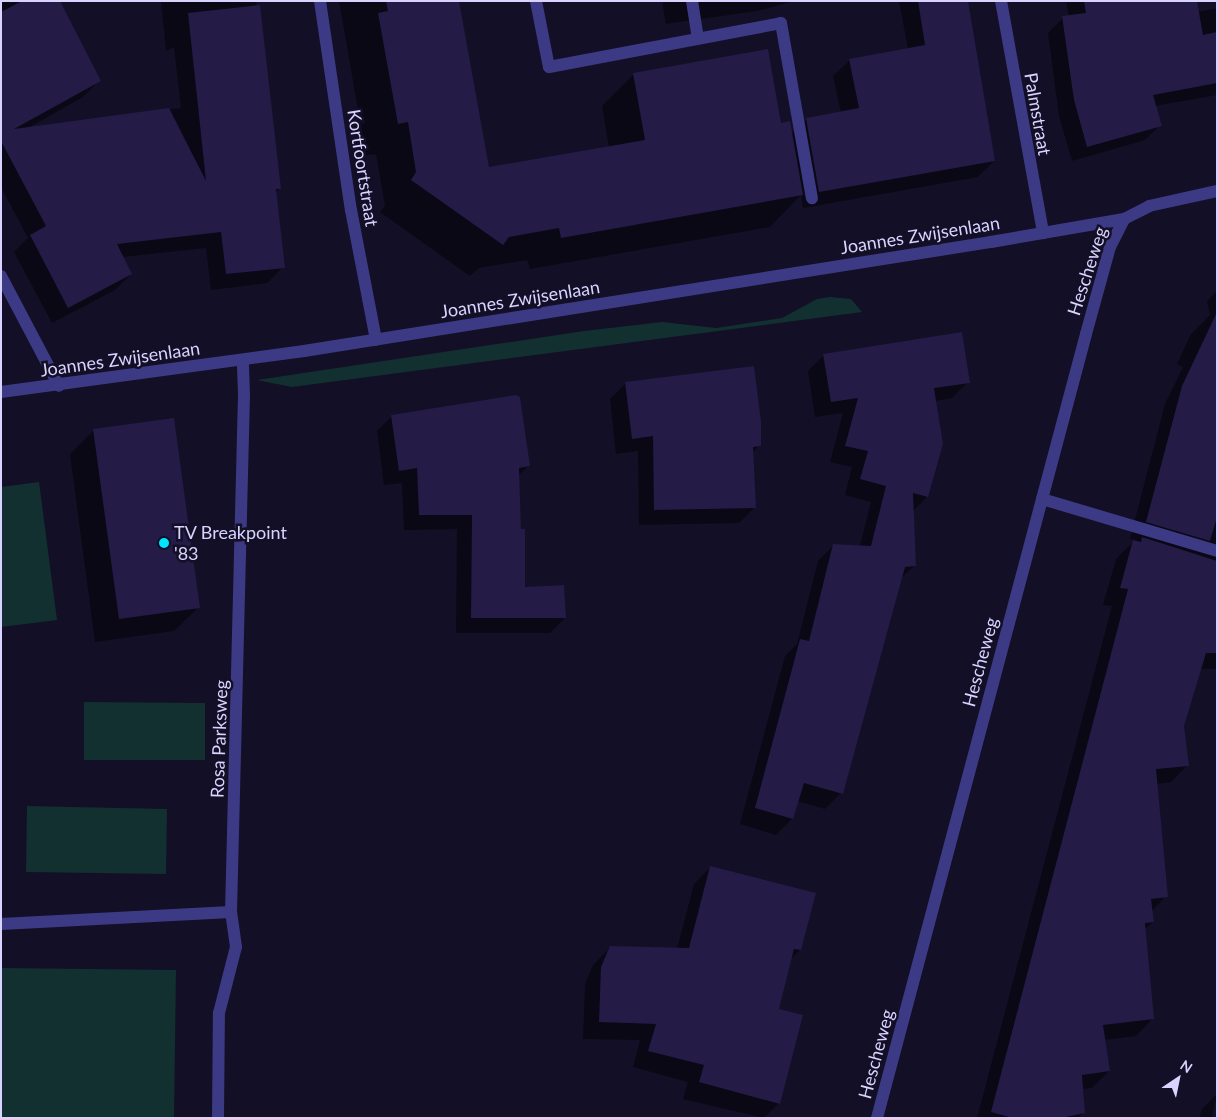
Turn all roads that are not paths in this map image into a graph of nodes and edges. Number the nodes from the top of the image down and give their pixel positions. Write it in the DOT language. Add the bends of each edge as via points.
graph roads {
  1 [pos="320,1"];
  2 [pos="536,1"];
  3 [pos="692,1"];
  4 [pos="1001,1"];
  5 [pos="698,38"];
  6 [pos="1217,191"];
  7 [pos="812,198"];
  8 [pos="1124,219"];
  9 [pos="1043,233"];
  10 [pos="1,276"];
  11 [pos="376,340"];
  12 [pos="243,360"];
  13 [pos="59,386"];
  14 [pos="1,392"];
  15 [pos="1042,499"];
  16 [pos="1217,551"];
  17 [pos="231,912"];
  18 [pos="1,924"];
  19 [pos="218,1118"];
  20 [pos="877,1118"];
  1 -- 11 [label="street, Kortfoortstraat" via="351,210"];
  2 -- 5 [label="street" via="549,67"];
  3 -- 5 [label="street"];
  4 -- 9 [label="street, Palmstraat"];
  5 -- 7 [label="street" via="781,23"];
  6 -- 8 [label="street, Hescheweg" via="1149,206"];
  8 -- 9 [label="street, Hescheweg"];
  8 -- 15 [label="street, Hescheweg" via="1110,247"];
  9 -- 11 [label="street, Joannes Zwijsenlaan"];
  10 -- 13 [label="street"];
  11 -- 12 [label="street, Joannes Zwijsenlaan"];
  12 -- 13 [label="street, Joannes Zwijsenlaan"];
  12 -- 17 [label="street, Rosa Parksweg"];
  13 -- 14 [label="street, Joannes Zwijsenlaan"];
  15 -- 16 [label="street"];
  15 -- 20 [label="street, Hescheweg"];
  17 -- 18 [label="street"];
  17 -- 19 [label="street, Rosa Parksweg" via="236,947 219,1013"];
}
